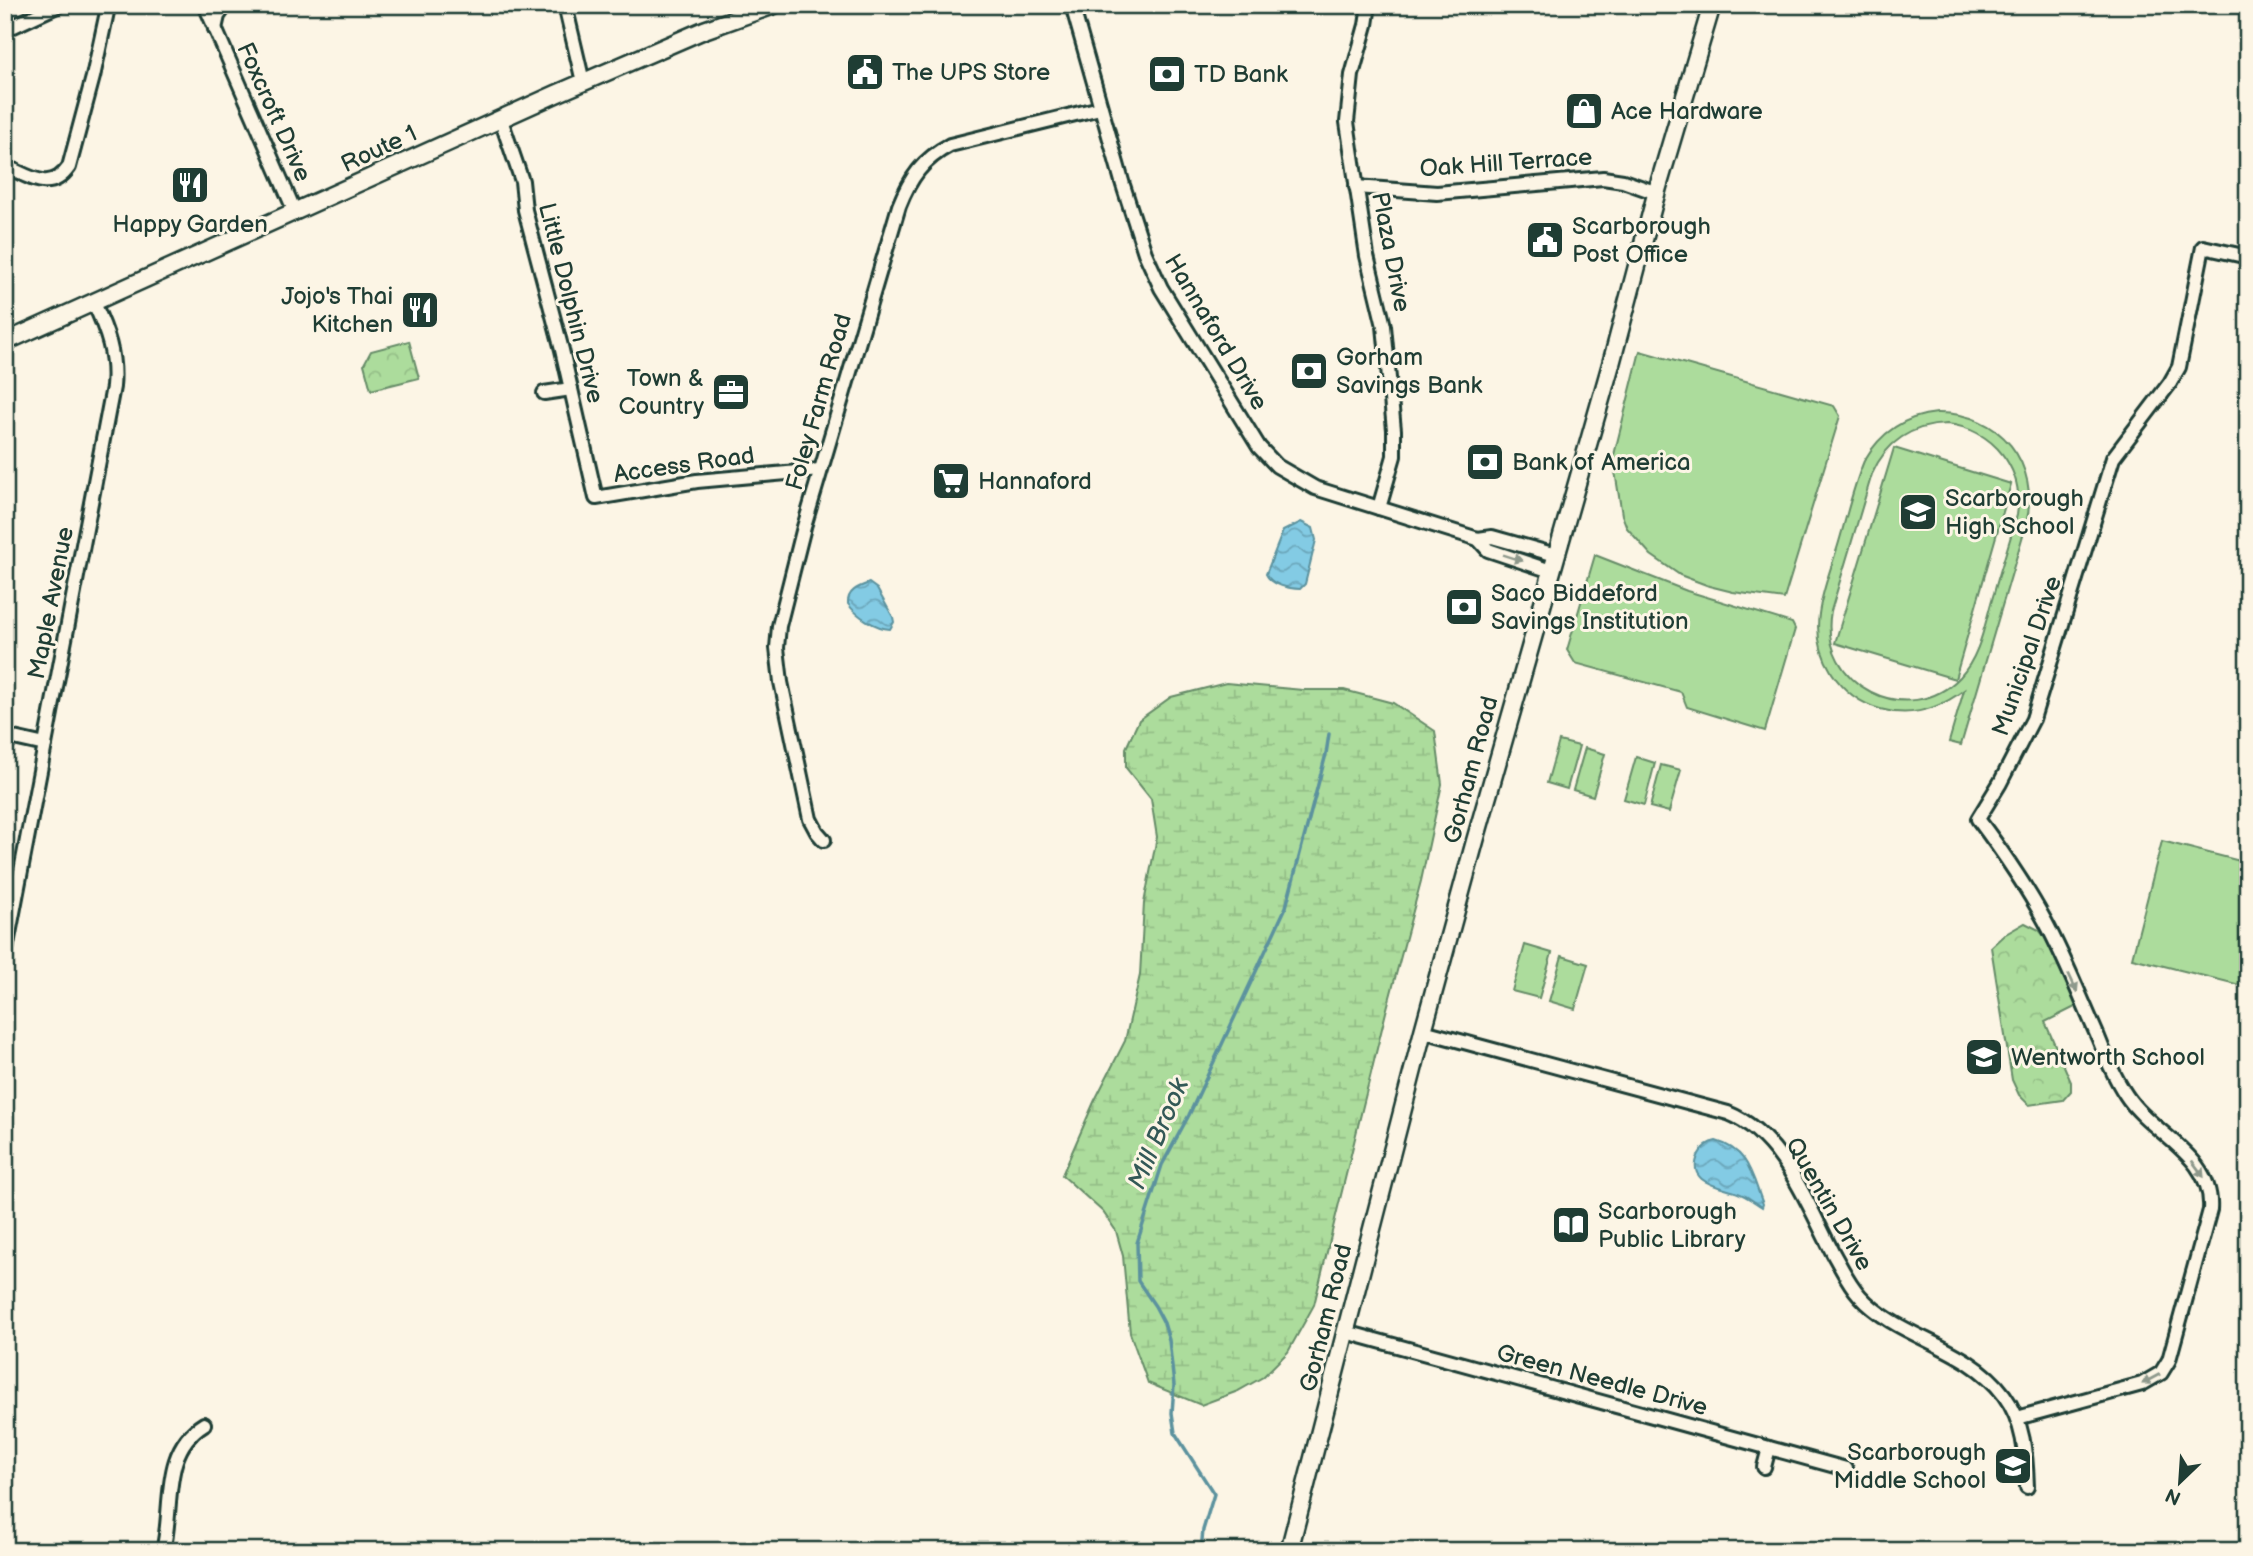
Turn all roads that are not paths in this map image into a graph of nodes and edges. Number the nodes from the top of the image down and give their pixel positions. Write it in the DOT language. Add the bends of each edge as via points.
graph roads {
  1 [pos="59,5"];
  2 [pos="105,5"];
  3 [pos="205,5"];
  4 [pos="226,5"];
  5 [pos="565,5"];
  6 [pos="774,5"];
  7 [pos="1072,5"];
  8 [pos="1369,5"];
  9 [pos="1712,5"];
  10 [pos="215,29"];
  11 [pos="5,30"];
  12 [pos="583,82"];
  13 [pos="1100,108"];
  14 [pos="501,120"];
  15 [pos="5,166"];
  16 [pos="1356,187"];
  17 [pos="1657,193"];
  18 [pos="295,212"];
  19 [pos="2248,257"];
  20 [pos="94,303"];
  21 [pos="5,342"];
  22 [pos="571,389"];
  23 [pos="544,393"];
  24 [pos="820,470"];
  25 [pos="596,498"];
  26 [pos="1379,509"];
  27 [pos="1554,563"];
  28 [pos="5,736"];
  29 [pos="45,745"];
  30 [pos="824,840"];
  31 [pos="7,932"];
  32 [pos="5,955"];
  33 [pos="1423,1031"];
  34 [pos="1346,1332"];
  35 [pos="2017,1418"];
  36 [pos="204,1424"];
  37 [pos="1769,1448"];
  38 [pos="1764,1467"];
  39 [pos="1846,1469"];
  40 [pos="2027,1487"];
  41 [pos="163,1551"];
  42 [pos="1289,1551"];
  1 -- 11 [label="street"];
  2 -- 15 [label="street" via="98,53 69,167 60,178 47,182"];
  3 -- 10 [label="street, Foxcroft Drive"];
  4 -- 10 [label="street, Foxcroft Drive"];
  5 -- 12 [label="street"];
  6 -- 12 [label="main road, Route 1"];
  7 -- 13 [label="street, Hannaford Drive"];
  8 -- 16 [label="street, Plaza Drive" via="1347,106"];
  9 -- 17 [label="main road, Gorham Road"];
  10 -- 18 [label="street, Foxcroft Drive"];
  12 -- 14 [label="main road, Route 1"];
  13 -- 24 [label="street, Foley Farm Road" via="960,141 919,167 893,219"];
  13 -- 26 [label="street, Hannaford Drive" via="1153,272 1259,447 1300,481"];
  14 -- 18 [label="main road, Route 1"];
  14 -- 22 [label="street, Little Dolphin Drive" via="522,181 525,210"];
  16 -- 17 [label="street, Oak Hill Terrace" via="1437,193 1603,178"];
  16 -- 26 [label="street, Plaza Drive" via="1384,326 1394,430 1394,456"];
  17 -- 27 [label="main road, Gorham Road"];
  18 -- 20 [label="main road, Route 1"];
  19 -- 35 [label="street, Municipal Drive, one-way" via="2203,247 2179,367 2113,458 2033,719 1978,819 2045,921 2127,1096 2195,1162 2210,1190 2210,1210 2165,1368 2143,1384"];
  20 -- 21 [label="main road, Route 1"];
  20 -- 29 [label="street, Maple Avenue" via="113,353 113,387"];
  22 -- 23 [label="street"];
  22 -- 25 [label="street, Little Dolphin Drive"];
  24 -- 25 [label="street, Access Road" via="697,481"];
  24 -- 30 [label="street, Foley Farm Road" via="781,612 778,648 783,695 810,819"];
  26 -- 27 [label="street, Hannaford Drive" via="1478,539 1492,537"];
  27 -- 33 [label="main road, Gorham Road"];
  28 -- 29 [label="street"];
  29 -- 31 [label="street, Maple Avenue"];
  31 -- 32 [label="street, Maple Avenue"];
  33 -- 34 [label="main road, Gorham Road"];
  33 -- 35 [label="street, Quentin Drive" via="1728,1112 1749,1123 1780,1156 1861,1297 1889,1319 1976,1368 1997,1387"];
  34 -- 37 [label="street, Green Needle Drive"];
  34 -- 42 [label="main road, Gorham Road"];
  35 -- 40 [label="street, Quentin Drive"];
  36 -- 41 [label="street" via="189,1437 176,1459"];
  37 -- 38 [label="street"];
  37 -- 39 [label="street, Green Needle Drive"];
}
